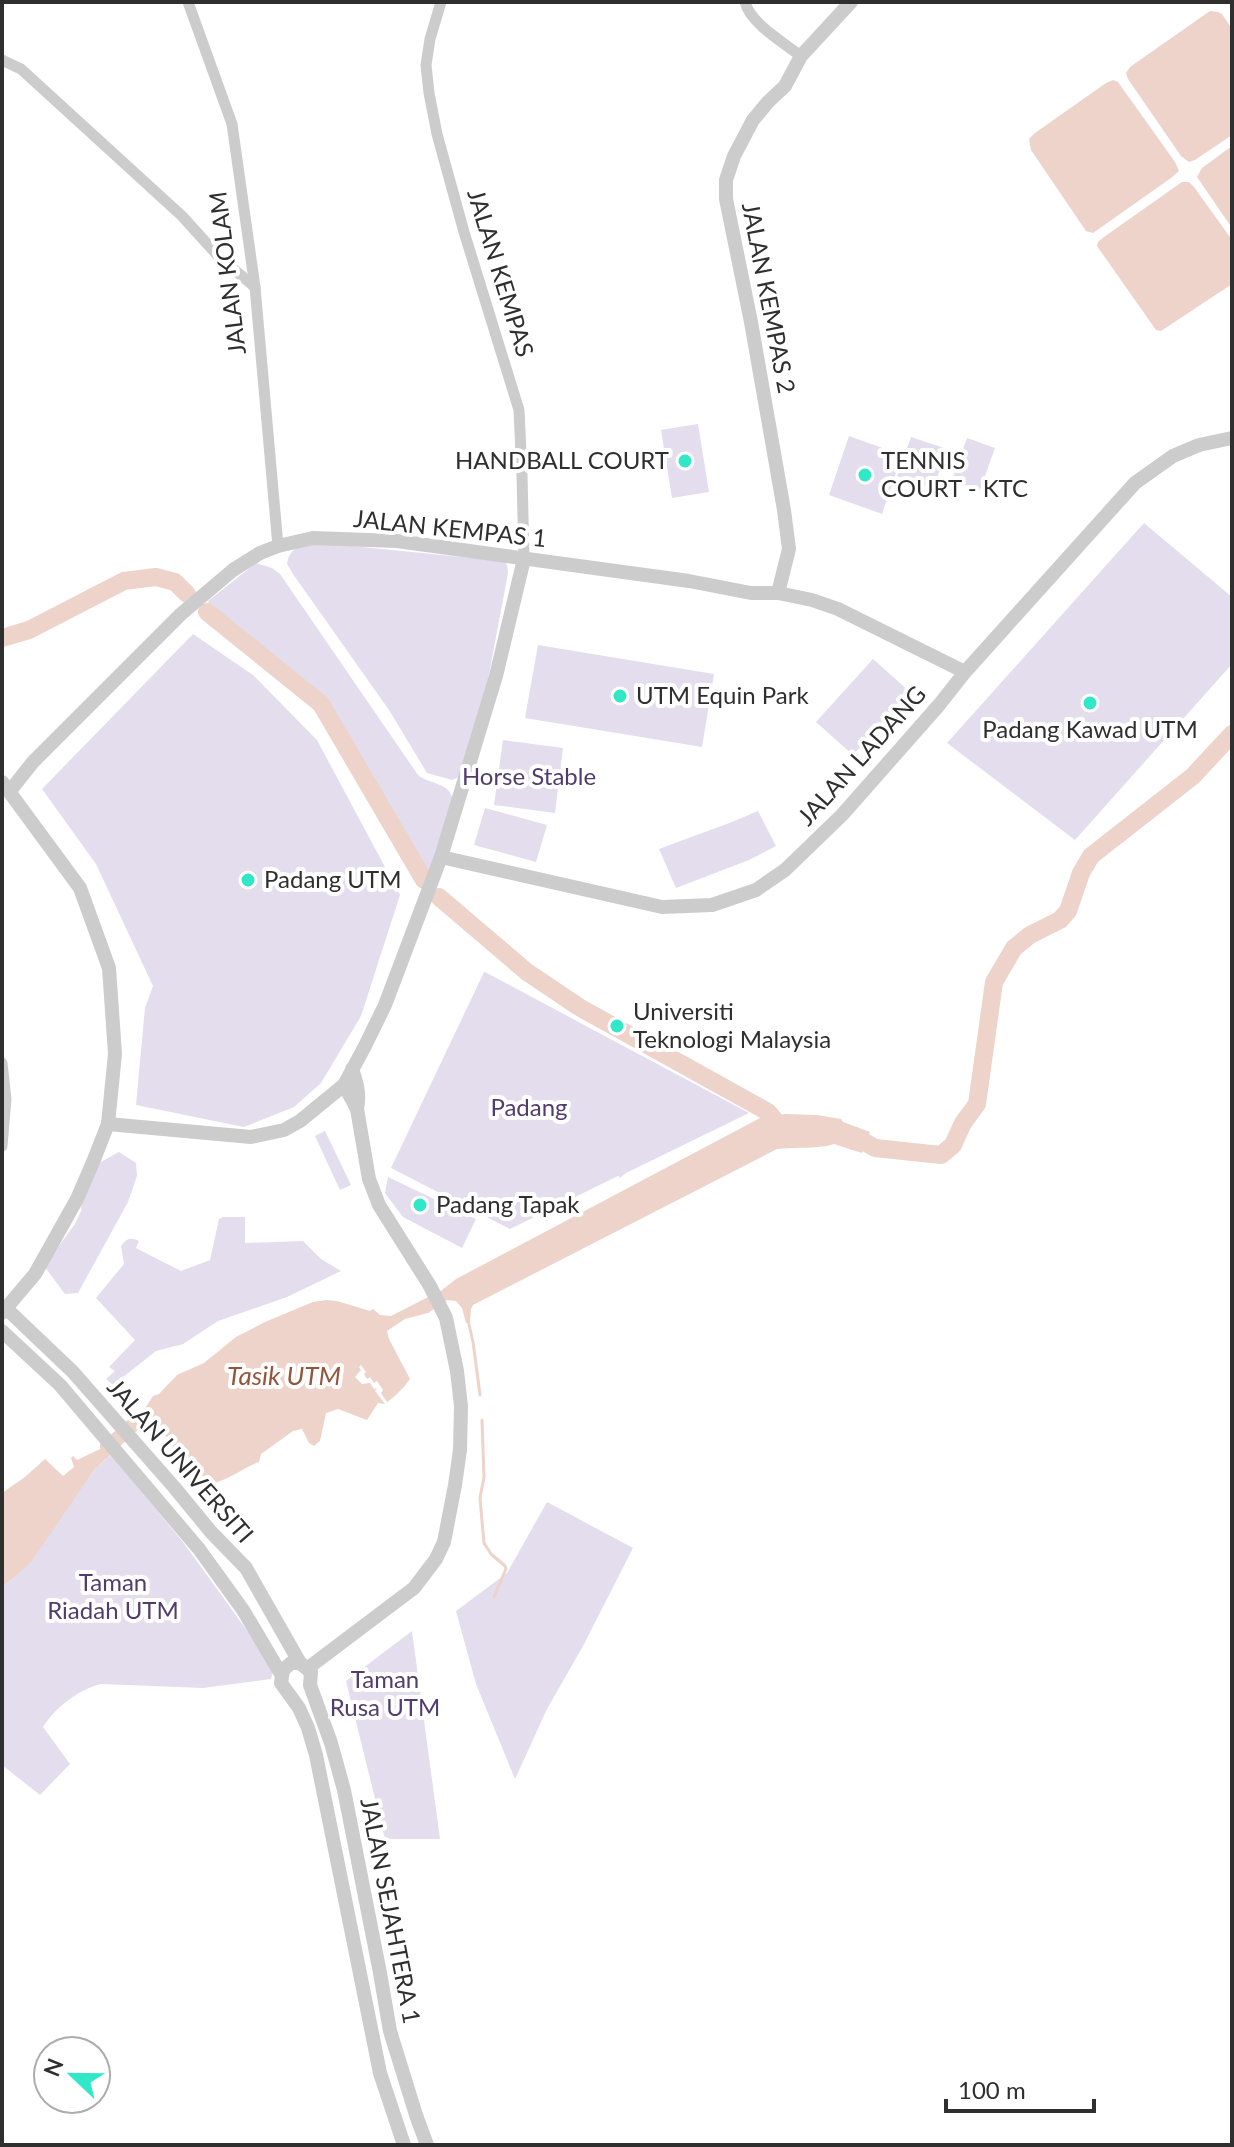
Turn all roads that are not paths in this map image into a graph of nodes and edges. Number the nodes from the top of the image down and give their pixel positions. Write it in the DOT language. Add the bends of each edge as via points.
graph roads {
  1 [pos="188,2"];
  2 [pos="441,2"];
  3 [pos="745,2"];
  4 [pos="851,2"];
  5 [pos="801,56"];
  6 [pos="2,60"];
  7 [pos="255,287"];
  8 [pos="1232,438"];
  9 [pos="278,546"];
  10 [pos="524,559"];
  11 [pos="778,593"];
  12 [pos="965,672"];
  13 [pos="6,786"];
  14 [pos="441,857"];
  15 [pos="2,1063"];
  16 [pos="352,1069"];
  17 [pos="344,1085"];
  18 [pos="357,1109"];
  19 [pos="108,1124"];
  20 [pos="2,1146"];
  21 [pos="3,1311"];
  22 [pos="2,1331"];
  23 [pos="304,1666"];
  24 [pos="281,1674"];
  25 [pos="310,1685"];
  26 [pos="288,1691"];
  27 [pos="380,1973"];
  28 [pos="361,1976"];
  29 [pos="390,2031"];
  30 [pos="372,2032"];
  31 [pos="404,2145"];
  32 [pos="427,2145"];
  1 -- 7 [label="street, JALAN KOLAM" via="232,124"];
  2 -- 10 [label="street, JALAN KEMPAS" via="426,65 429,93 460,218 519,410"];
  3 -- 5 [label="street" via="756,21"];
  4 -- 5 [label="street, JALAN KEMPAS 2"];
  5 -- 11 [label="street, JALAN KEMPAS 2" via="785,86 744,135 726,180 789,549"];
  6 -- 7 [label="street" via="21,69"];
  7 -- 9 [label="street, JALAN KOLAM"];
  8 -- 12 [label="street, JALAN LADANG" via="1173,456 1135,483"];
  9 -- 10 [label="street, JALAN KEMPAS 1" via="313,538 397,541"];
  9 -- 13 [label="street, JALAN KEMPAS 1" via="233,570 181,614"];
  10 -- 11 [label="street, JALAN KEMPAS 1"];
  10 -- 14 [label="street" via="496,676"];
  11 -- 12 [label="street, JALAN KEMPAS 1" via="838,609"];
  12 -- 14 [label="street, JALAN LADANG" via="842,815 756,890 712,905 662,907"];
  13 -- 19 [label="street" via="80,888 109,968 115,1054"];
  14 -- 16 [label="street" via="385,1005"];
  15 -- 20 [label="street"];
  16 -- 17 [label="street"];
  16 -- 18 [label="street"];
  17 -- 18 [label="street"];
  17 -- 19 [label="street" via="284,1130 251,1137"];
  18 -- 23 [label="street" via="379,1205 446,1318 460,1394 460,1450 444,1542 436,1559 414,1588"];
  19 -- 21 [label="street" via="35,1274"];
  21 -- 23 [label="street, JALAN UNIVERSITI" via="73,1372 246,1568"];
  22 -- 24 [label="street, JALAN UNIVERSITI" via="60,1385 120,1453 215,1570"];
  23 -- 24 [label="street" via="291,1663"];
  23 -- 25 [label="street" via="312,1676"];
  24 -- 26 [label="street"];
  25 -- 26 [label="street" via="303,1692"];
  25 -- 27 [label="street, JALAN SEJAHTERA 1" via="344,1790"];
  26 -- 28 [label="street" via="316,1755"];
  27 -- 28 [label="street"];
  27 -- 29 [label="street, JALAN SEJAHTERA 1"];
  28 -- 30 [label="street"];
  29 -- 30 [label="street"];
  29 -- 32 [label="street, JALAN SEJAHTERA 1"];
  30 -- 31 [label="street"];
}
